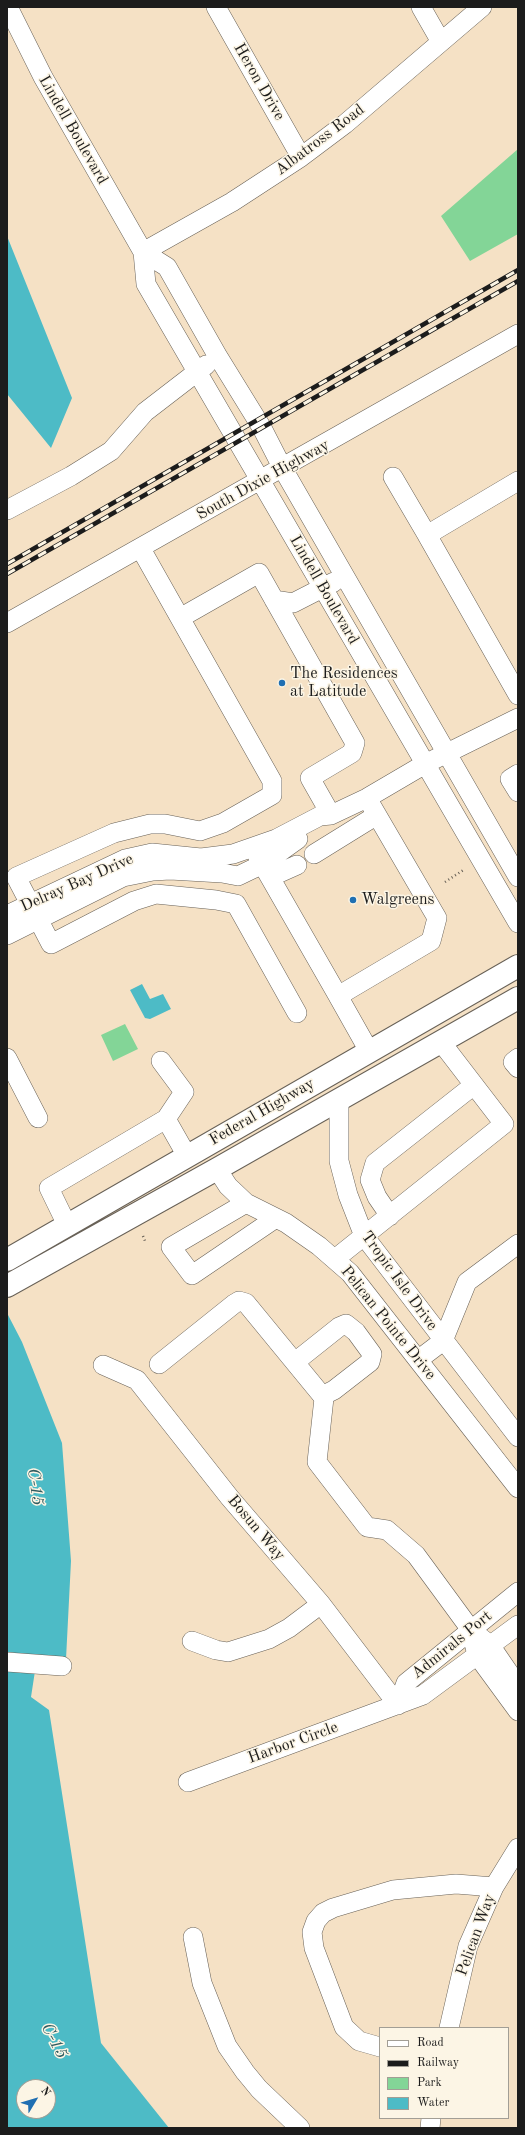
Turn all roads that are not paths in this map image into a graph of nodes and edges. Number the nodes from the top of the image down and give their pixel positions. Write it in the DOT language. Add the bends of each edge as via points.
graph roads {
  1 [pos="8,7"];
  2 [pos="216,7"];
  3 [pos="421,7"];
  4 [pos="482,7"];
  5 [pos="441,42"];
  6 [pos="301,157"];
  7 [pos="143,252"];
  8 [pos="518,334"];
  9 [pos="217,356"];
  10 [pos="197,372"];
  11 [pos="283,469"];
  12 [pos="393,477"];
  13 [pos="261,481"];
  14 [pos="518,481"];
  15 [pos="7,510"];
  16 [pos="427,536"];
  17 [pos="141,549"];
  18 [pos="345,576"];
  19 [pos="323,588"];
  20 [pos="274,600"];
  21 [pos="180,618"];
  22 [pos="7,623"];
  23 [pos="518,695"];
  24 [pos="518,718"];
  25 [pos="448,753"];
  26 [pos="425,764"];
  27 [pos="518,774"];
  28 [pos="518,792"];
  29 [pos="367,798"];
  30 [pos="331,815"];
  31 [pos="377,815"];
  32 [pos="150,824"];
  33 [pos="253,847"];
  34 [pos="314,854"];
  35 [pos="153,862"];
  36 [pos="297,865"];
  37 [pos="266,871"];
  38 [pos="518,877"];
  39 [pos="156,894"];
  40 [pos="34,911"];
  41 [pos="7,915"];
  42 [pos="518,923"];
  43 [pos="7,935"];
  44 [pos="518,966"];
  45 [pos="338,996"];
  46 [pos="518,998"];
  47 [pos="297,1013"];
  48 [pos="441,1042"];
  49 [pos="369,1051"];
  50 [pos="7,1058"];
  51 [pos="518,1058"];
  52 [pos="162,1061"];
  53 [pos="518,1068"];
  54 [pos="474,1085"];
  55 [pos="340,1100"];
  56 [pos="38,1118"];
  57 [pos="166,1119"];
  58 [pos="242,1124"];
  59 [pos="187,1156"];
  60 [pos="217,1169"];
  61 [pos="164,1199"];
  62 [pos="246,1203"];
  63 [pos="390,1216"];
  64 [pos="276,1218"];
  65 [pos="68,1225"];
  66 [pos="364,1236"];
  67 [pos="518,1244"];
  68 [pos="334,1259"];
  69 [pos="7,1260"];
  70 [pos="7,1286"];
  71 [pos="443,1341"];
  72 [pos="418,1360"];
  73 [pos="295,1362"];
  74 [pos="159,1364"];
  75 [pos="103,1365"];
  76 [pos="322,1396"];
  77 [pos="518,1437"];
  78 [pos="518,1488"];
  79 [pos="518,1592"];
  80 [pos="321,1604"];
  81 [pos="518,1625"];
  82 [pos="471,1630"];
  83 [pos="192,1641"];
  84 [pos="484,1650"];
  85 [pos="7,1662"];
  86 [pos="62,1666"];
  87 [pos="518,1686"];
  88 [pos="398,1705"];
  89 [pos="518,1711"];
  90 [pos="188,1782"];
  91 [pos="518,1848"];
  92 [pos="494,1887"];
  93 [pos="192,1937"];
  94 [pos="448,2027"];
  95 [pos="379,2047"];
  96 [pos="300,2128"];
  1 -- 7 [label="street, Lindell Boulevard" via="43,77"];
  2 -- 6 [label="street, Heron Drive"];
  3 -- 5 [label="street"];
  4 -- 5 [label="street, Albatross Road"];
  5 -- 6 [label="street, Albatross Road" via="345,124"];
  6 -- 7 [label="street, Albatross Road" via="232,202"];
  7 -- 9 [label="street, Lindell Boulevard" via="167,267"];
  7 -- 10 [label="street, Lindell Boulevard" via="146,284"];
  8 -- 11 [label="street, South Dixie Highway"];
  9 -- 10 [label="street"];
  9 -- 11 [label="street, Lindell Boulevard" via="262,428"];
  10 -- 13 [label="street, Lindell Boulevard"];
  10 -- 15 [label="street" via="145,412 111,451"];
  11 -- 13 [label="street, South Dixie Highway"];
  11 -- 18 [label="street, Lindell Boulevard"];
  12 -- 16 [label="street"];
  13 -- 17 [label="street, South Dixie Highway"];
  13 -- 19 [label="street, Lindell Boulevard"];
  14 -- 16 [label="street"];
  16 -- 23 [label="street"];
  17 -- 21 [label="street"];
  17 -- 22 [label="street, South Dixie Highway"];
  18 -- 19 [label="street"];
  18 -- 25 [label="street, Lindell Boulevard"];
  19 -- 20 [label="street" via="293,603"];
  19 -- 26 [label="street, Lindell Boulevard"];
  20 -- 21 [label="street" via="259,573"];
  20 -- 30 [label="street" via="356,743 352,753 310,778"];
  21 -- 32 [label="street" via="272,781 272,795 222,823 200,831 165,824"];
  24 -- 25 [label="street, Delray Bay Drive"];
  25 -- 26 [label="street, Delray Bay Drive"];
  25 -- 38 [label="street, Lindell Boulevard"];
  26 -- 29 [label="street, Delray Bay Drive"];
  26 -- 42 [label="street, Lindell Boulevard"];
  27 -- 28 [label="street" via="510,778"];
  29 -- 30 [label="street, Delray Bay Drive"];
  29 -- 31 [label="street"];
  30 -- 33 [label="street, Delray Bay Drive" via="320,816 276,839"];
  30 -- 37 [label="street, Delray Bay Drive" via="324,824 282,849"];
  31 -- 34 [label="street"];
  31 -- 45 [label="street" via="437,918 431,942"];
  32 -- 35 [label="street"];
  32 -- 40 [label="street" via="114,833 16,877"];
  33 -- 35 [label="street, Delray Bay Drive" via="233,854"];
  33 -- 37 [label="street"];
  35 -- 37 [label="street, Delray Bay Drive" via="238,876"];
  35 -- 39 [label="street"];
  35 -- 40 [label="street, Delray Bay Drive" via="123,877"];
  36 -- 37 [label="street"];
  37 -- 45 [label="street"];
  39 -- 40 [label="street" via="134,901 51,944"];
  39 -- 47 [label="street" via="236,904"];
  40 -- 41 [label="street, Delray Bay Drive"];
  40 -- 43 [label="street, Delray Bay Drive"];
  44 -- 49 [label="main road, Federal Highway"];
  45 -- 49 [label="street"];
  46 -- 48 [label="main road, Federal Highway"];
  48 -- 54 [label="street"];
  48 -- 55 [label="main road, Federal Highway"];
  49 -- 58 [label="main road, Federal Highway"];
  50 -- 56 [label="street"];
  51 -- 53 [label="street" via="513,1062"];
  52 -- 57 [label="street" via="184,1092"];
  54 -- 63 [label="street" via="375,1163 370,1180 377,1197"];
  54 -- 63 [label="street" via="504,1124"];
  55 -- 60 [label="main road, Federal Highway"];
  55 -- 66 [label="street, Tropic Isle Drive" via="340,1161 348,1195"];
  57 -- 59 [label="street"];
  57 -- 65 [label="street" via="49,1188"];
  58 -- 59 [label="main road, Federal Highway"];
  58 -- 60 [label="main road" via="224,1147"];
  59 -- 61 [label="main road" via="183,1175"];
  59 -- 65 [label="main road, Federal Highway"];
  60 -- 61 [label="main road, Federal Highway"];
  60 -- 62 [label="street, Pelican Pointe Drive" via="228,1186"];
  61 -- 70 [label="main road, Federal Highway"];
  62 -- 64 [label="street, Pelican Pointe Drive"];
  62 -- 64 [label="street" via="171,1247 192,1275"];
  63 -- 66 [label="street"];
  64 -- 68 [label="street, Pelican Pointe Drive"];
  65 -- 69 [label="main road, Federal Highway"];
  66 -- 68 [label="street"];
  66 -- 71 [label="street, Tropic Isle Drive"];
  67 -- 71 [label="street" via="467,1282"];
  68 -- 72 [label="street, Pelican Pointe Drive" via="350,1273"];
  71 -- 72 [label="street"];
  71 -- 77 [label="street, Tropic Isle Drive"];
  72 -- 78 [label="street, Pelican Pointe Drive"];
  73 -- 74 [label="street" via="258,1315 246,1303 239,1301"];
  73 -- 76 [label="street"];
  73 -- 76 [label="street" via="339,1327 346,1324 356,1332 372,1354 370,1362 334,1390"];
  75 -- 80 [label="street, Bosun Way" via="137,1380 230,1498"];
  76 -- 82 [label="street" via="324,1398 317,1462 367,1527 387,1530 416,1555"];
  79 -- 82 [label="street, Admirals Port"];
  80 -- 83 [label="street" via="269,1640 228,1652"];
  80 -- 88 [label="street, Bosun Way"];
  81 -- 84 [label="street, Admirals Port"];
  82 -- 84 [label="street"];
  82 -- 88 [label="street, Admirals Port" via="406,1682"];
  84 -- 87 [label="street"];
  84 -- 88 [label="street, Admirals Port" via="424,1695"];
  84 -- 89 [label="street"];
  85 -- 86 [label="street"];
  88 -- 90 [label="street, Harbor Circle"];
  91 -- 92 [label="street, Pelican Way"];
  92 -- 94 [label="street, Pelican Way" via="468,1946"];
  92 -- 95 [label="street" via="456,1884 393,1890 333,1908 323,1913 316,1921 312,1932 314,1948 344,2027 359,2041"];
  93 -- 96 [label="street" via="202,1983 227,2046 259,2089"];
}
